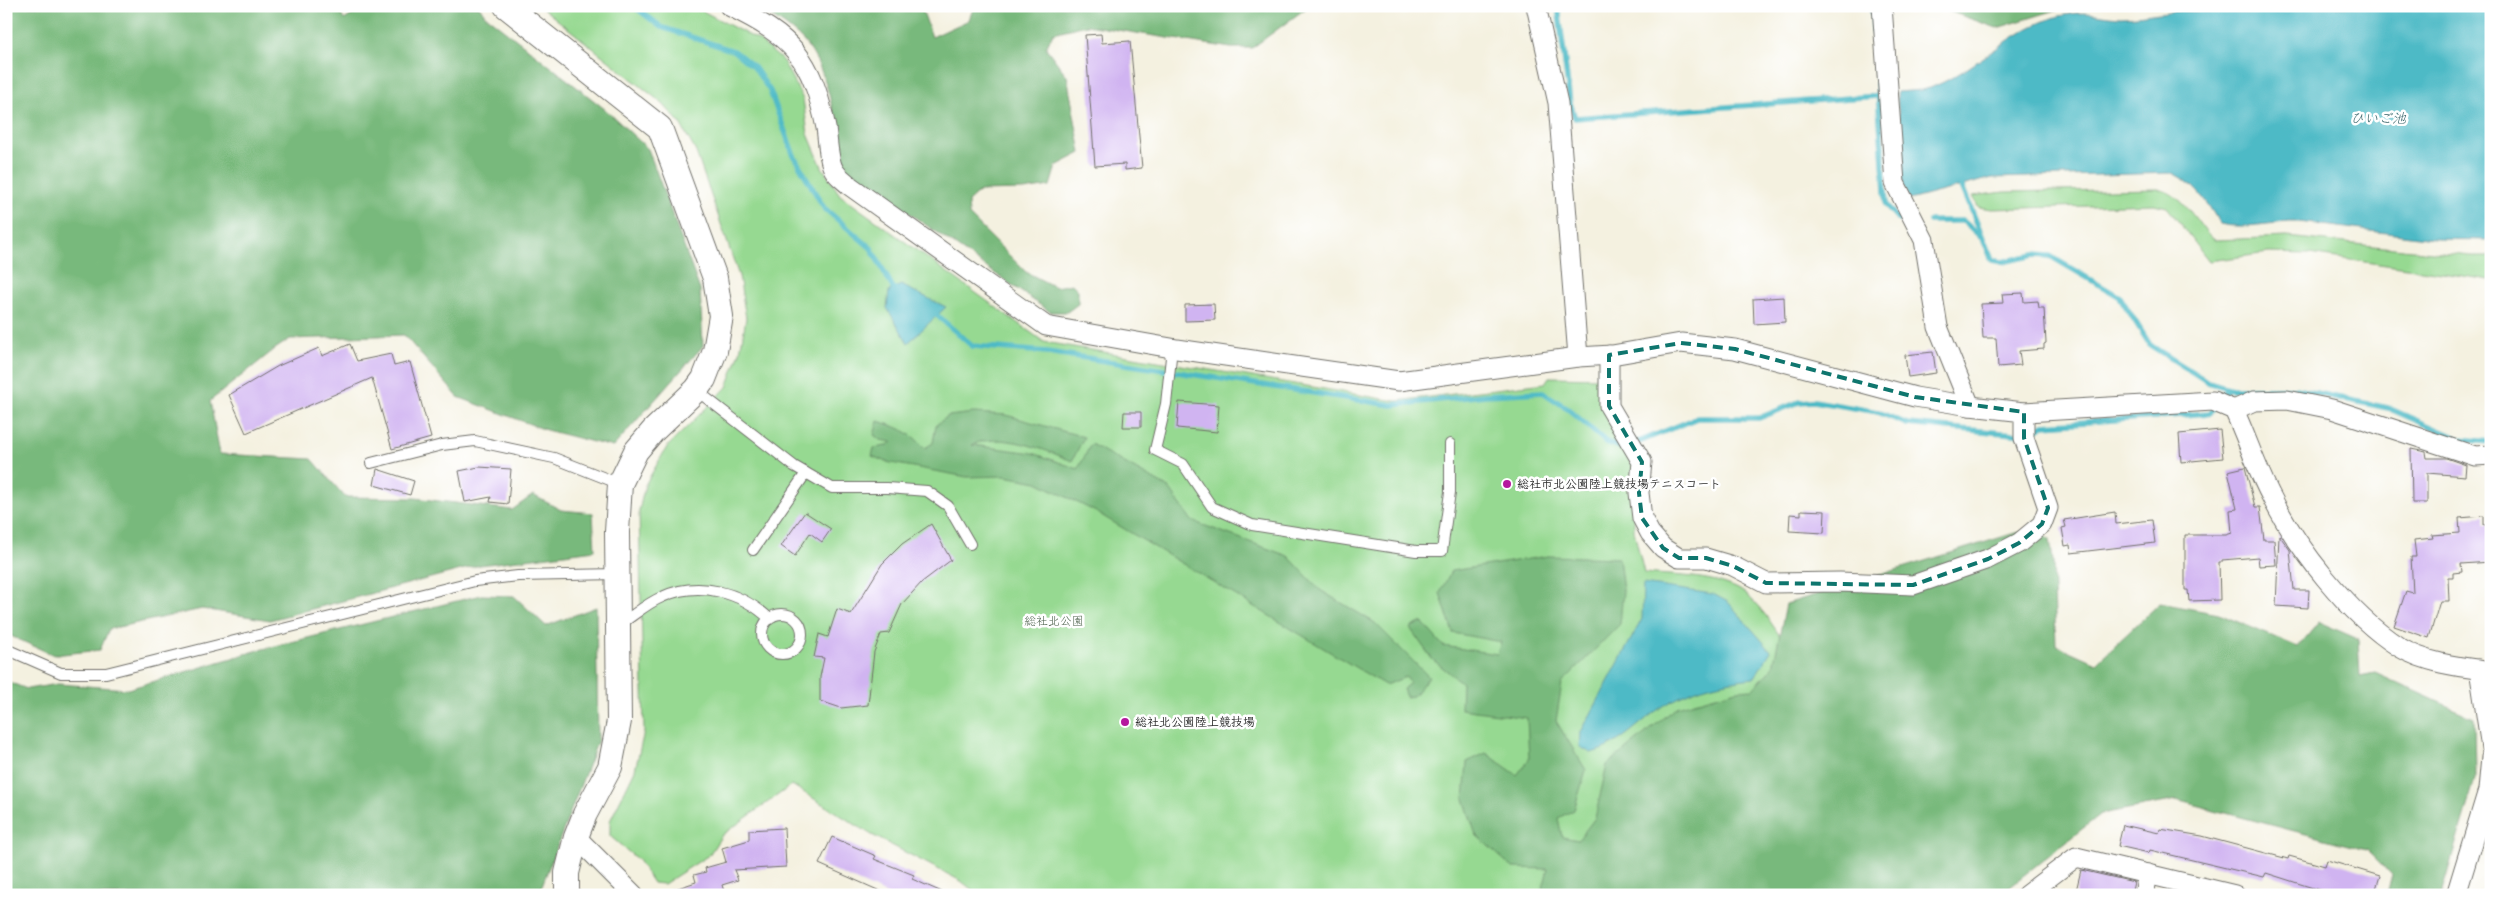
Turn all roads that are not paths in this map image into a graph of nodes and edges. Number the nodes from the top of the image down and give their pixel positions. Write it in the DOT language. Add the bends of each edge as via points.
graph roads {
  1 [pos="506,6"];
  2 [pos="729,6"];
  3 [pos="1536,6"];
  4 [pos="1882,6"];
  5 [pos="1172,348"];
  6 [pos="1609,356"];
  7 [pos="1578,358"];
  8 [pos="696,390"];
  9 [pos="2224,405"];
  10 [pos="1970,406"];
  11 [pos="2024,426"];
  12 [pos="1450,444"];
  13 [pos="2491,455"];
  14 [pos="371,463"];
  15 [pos="806,473"];
  16 [pos="620,484"];
  17 [pos="970,544"];
  18 [pos="753,550"];
  19 [pos="618,574"];
  20 [pos="770,618"];
  21 [pos="618,625"];
  22 [pos="6,649"];
  23 [pos="2485,670"];
  24 [pos="2491,748"];
  25 [pos="2491,757"];
  26 [pos="576,837"];
  27 [pos="2148,874"];
  28 [pos="567,895"];
  29 [pos="634,895"];
  30 [pos="2026,895"];
  31 [pos="2144,895"];
  32 [pos="2236,895"];
  33 [pos="2456,895"];
  1 -- 8 [label="street" via="660,128 715,278 719,299 721,316 714,352"];
  2 -- 5 [label="street" via="787,40 806,64 819,97 834,170 850,186 1046,326"];
  3 -- 7 [label="street" via="1558,103"];
  4 -- 10 [label="street" via="1895,182 1924,240 1938,326"];
  5 -- 7 [label="street" via="1399,380"];
  5 -- 12 [label="lane" via="1166,404 1155,450 1183,464 1212,507 1252,525 1416,551 1442,551 1450,492"];
  6 -- 7 [label="street"];
  6 -- 10 [label="street" via="1681,343 1735,349 1915,396"];
  6 -- 11 [label="street" via="1609,406 1642,462 1639,493 1642,518 1650,533 1662,548 1679,558 1706,558 1732,566 1766,583 1913,585 1988,559 2019,543 2042,524 2048,508"];
  8 -- 15 [label="lane"];
  8 -- 16 [label="street" via="653,430 636,451"];
  9 -- 11 [label="street"];
  9 -- 13 [label="street" via="2254,400 2287,400 2332,409 2475,456"];
  9 -- 23 [label="street" via="2282,517 2332,587 2367,622 2400,648 2448,666"];
  10 -- 11 [label="street"];
  14 -- 16 [label="lane" via="442,445 475,441 554,458"];
  15 -- 17 [label="lane" via="832,488 927,491 948,506"];
  15 -- 18 [label="lane"];
  16 -- 19 [label="street"];
  19 -- 21 [label="street"];
  19 -- 22 [label="lane" via="518,576 475,581 106,673 61,673"];
  20 -- 20 [label="lane" via="762,636 768,648 786,654 798,648 803,636 799,623 789,615"];
  20 -- 21 [label="lane" via="750,603 731,595 696,588 660,597"];
  21 -- 26 [label="street" via="619,721 616,744 610,767"];
  23 -- 24 [label="street"];
  25 -- 33 [label="street" via="2488,790"];
  26 -- 28 [label="street" via="567,873"];
  26 -- 29 [label="street"];
  27 -- 30 [label="street" via="2076,857"];
  27 -- 31 [label="street"];
  27 -- 32 [label="street"];
}
